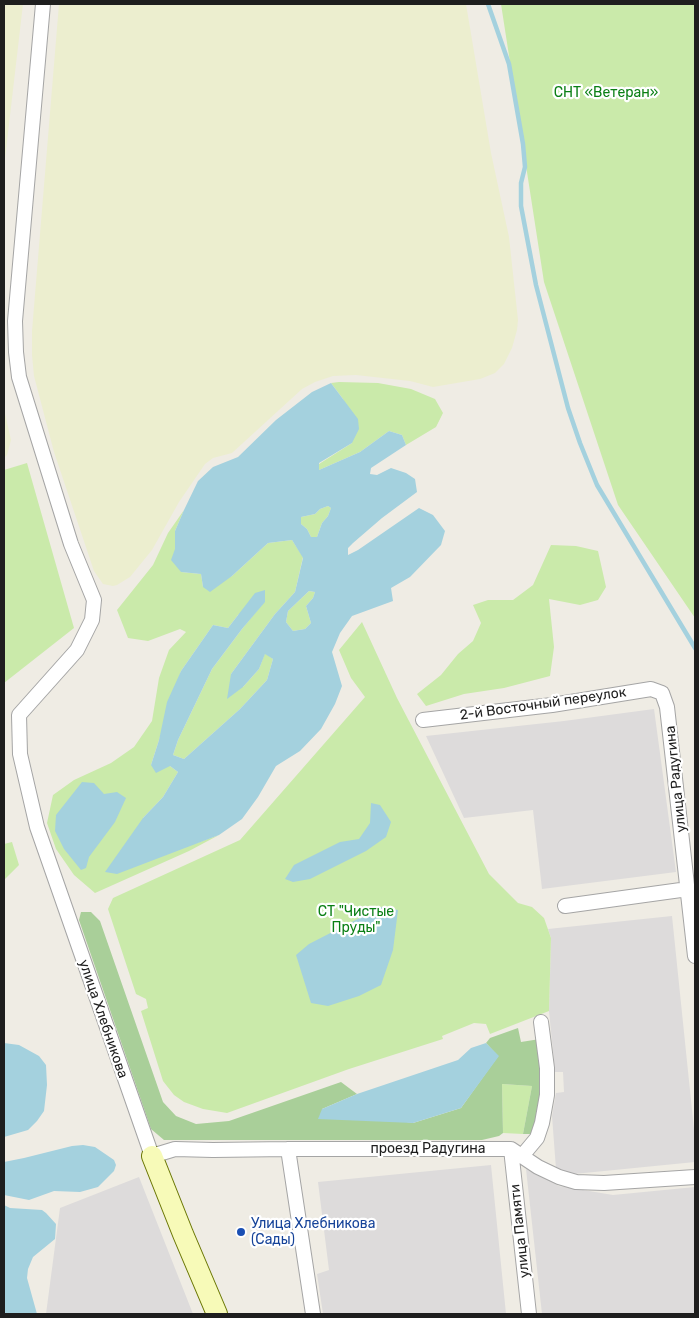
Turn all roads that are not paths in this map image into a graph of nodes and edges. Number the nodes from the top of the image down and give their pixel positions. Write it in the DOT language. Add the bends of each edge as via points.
graph roads {
  1 [pos="43,4"];
  2 [pos="662,693"];
  3 [pos="423,720"];
  4 [pos="688,889"];
  5 [pos="565,906"];
  6 [pos="695,956"];
  7 [pos="541,1022"];
  8 [pos="288,1148"];
  9 [pos="516,1152"];
  10 [pos="152,1156"];
  11 [pos="695,1177"];
  12 [pos="217,1314"];
  13 [pos="313,1314"];
  14 [pos="528,1314"];
  1 -- 10 [label="street, улица Хлебникова" via="14,322 16,352 20,377 71,544 94,600 92,620 77,650 19,715 20,754 37,826"];
  2 -- 3 [label="street, 2-й Восточный переулок" via="651,689 552,705"];
  2 -- 4 [label="street, улица Радугина" via="668,707"];
  4 -- 5 [label="street"];
  4 -- 6 [label="street, улица Радугина"];
  7 -- 9 [label="street" via="547,1068 542,1123 536,1138"];
  8 -- 9 [label="street, проезд Радугина"];
  8 -- 10 [label="street, проезд Радугина" via="175,1149"];
  8 -- 13 [label="street"];
  9 -- 11 [label="street" via="559,1178 576,1182"];
  9 -- 14 [label="street, улица Памяти"];
  10 -- 12 [label="street, улица Хлебникова"];
}
